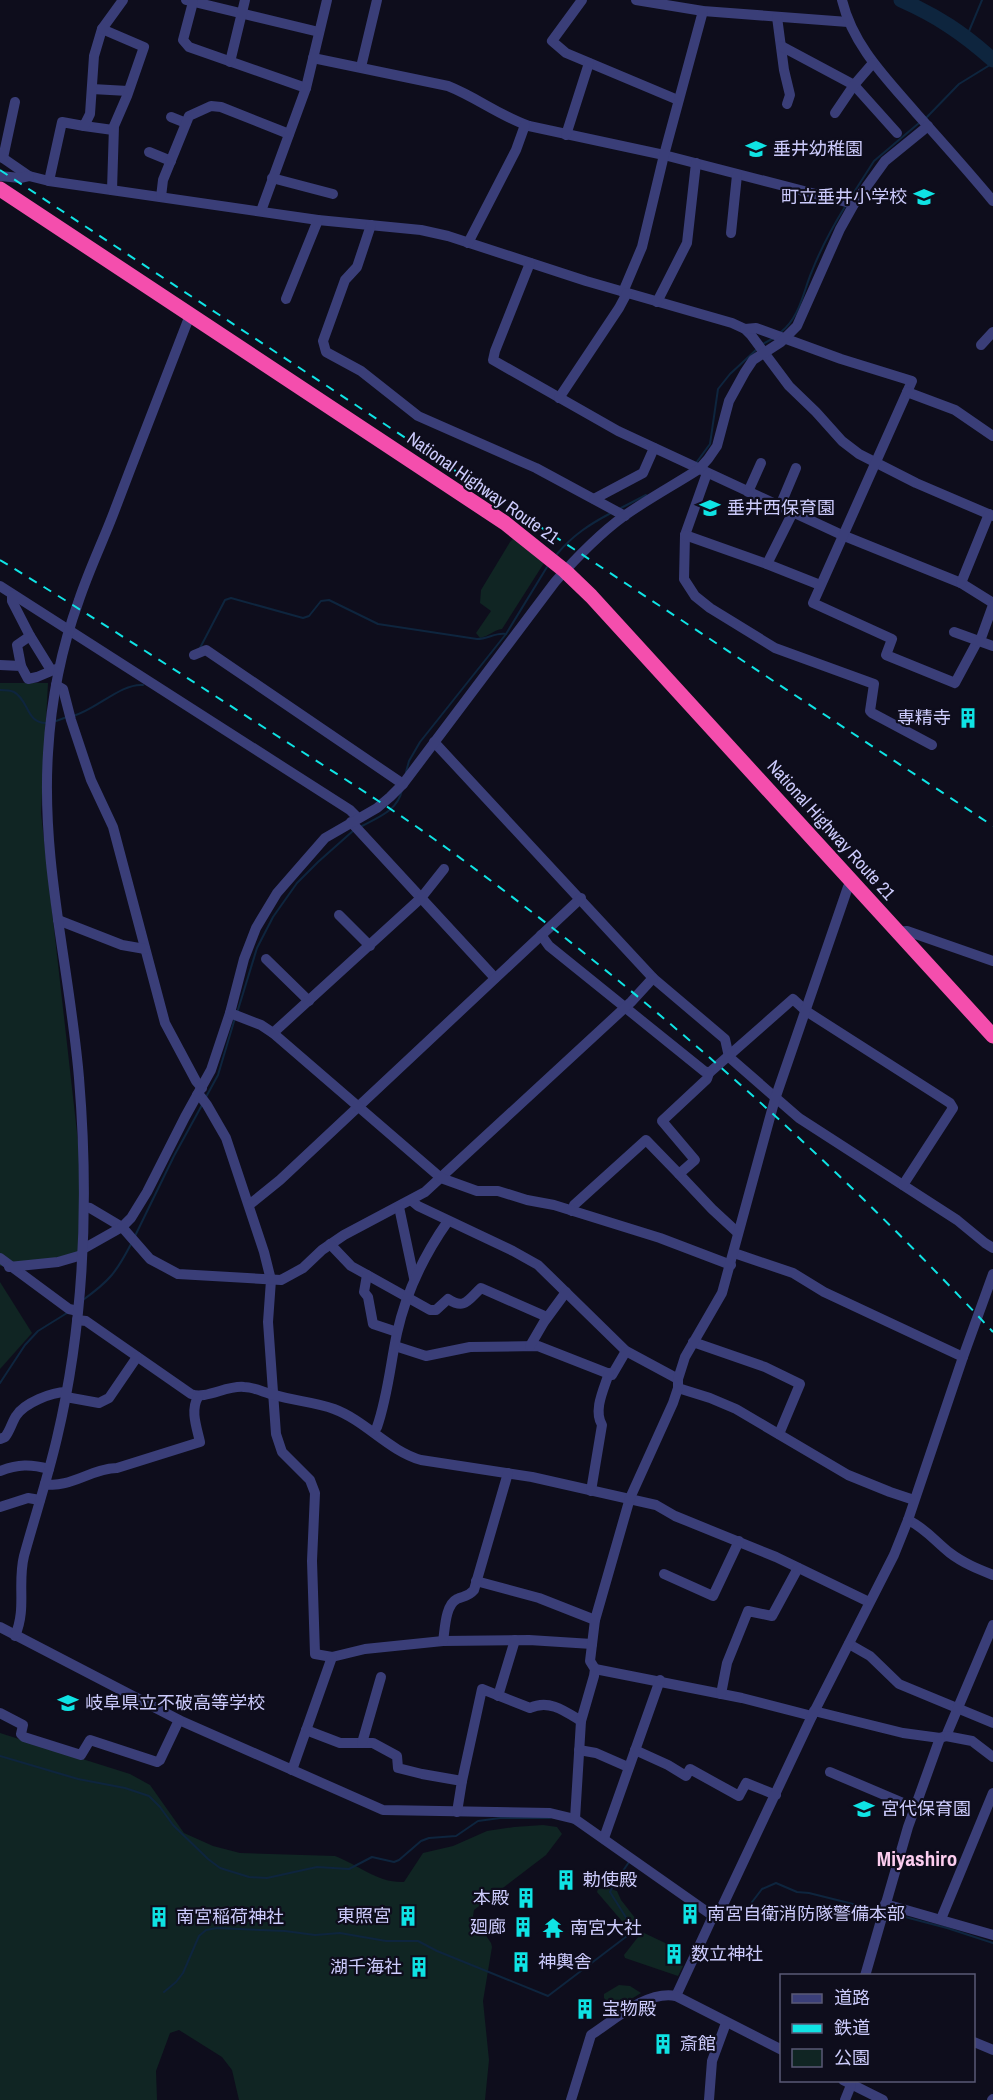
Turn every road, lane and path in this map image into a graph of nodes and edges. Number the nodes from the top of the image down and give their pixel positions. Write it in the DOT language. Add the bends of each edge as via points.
graph roads {
  1 [pos="123,0"];
  2 [pos="245,0"];
  3 [pos="327,0"];
  4 [pos="377,0"];
  5 [pos="582,0"];
  6 [pos="636,0"];
  7 [pos="842,0"];
  8 [pos="189,1"];
  9 [pos="703,11"];
  10 [pos="242,14"];
  11 [pos="777,16"];
  12 [pos="846,18"];
  13 [pos="102,29"];
  14 [pos="319,32"];
  15 [pos="781,46"];
  16 [pos="313,58"];
  17 [pos="231,62"];
  18 [pos="589,63"];
  19 [pos="873,63"];
  20 [pos="361,67"];
  21 [pos="854,85"];
  22 [pos="306,88"];
  23 [pos="92,89"];
  24 [pos="128,92"];
  25 [pos="678,100"];
  26 [pos="15,102"];
  27 [pos="787,104"];
  28 [pos="835,113"];
  29 [pos="171,117"];
  30 [pos="186,123"];
  31 [pos="525,125"];
  32 [pos="84,126"];
  33 [pos="928,126"];
  34 [pos="113,130"];
  35 [pos="897,133"];
  36 [pos="289,134"];
  37 [pos="566,135"];
  38 [pos="149,152"];
  39 [pos="664,155"];
  40 [pos="1,157"];
  41 [pos="171,160"];
  42 [pos="696,164"];
  43 [pos="737,175"];
  44 [pos="0,176"];
  45 [pos="29,176"];
  46 [pos="272,178"];
  47 [pos="49,181"];
  48 [pos="0,189"];
  49 [pos="111,190"];
  50 [pos="333,194"];
  51 [pos="161,196"];
  52 [pos="993,201"];
  53 [pos="854,204"];
  54 [pos="261,211"];
  55 [pos="318,220"];
  56 [pos="371,225"];
  57 [pos="731,233"];
  58 [pos="468,243"];
  59 [pos="530,263"];
  60 [pos="625,292"];
  61 [pos="286,299"];
  62 [pos="657,302"];
  63 [pos="190,315"];
  64 [pos="745,329"];
  65 [pos="993,332"];
  66 [pos="786,338"];
  67 [pos="981,345"];
  68 [pos="760,348"];
  69 [pos="907,392"];
  70 [pos="559,398"];
  71 [pos="993,435"];
  72 [pos="654,448"];
  73 [pos="761,463"];
  74 [pos="876,464"];
  75 [pos="697,468"];
  76 [pos="796,468"];
  77 [pos="748,492"];
  78 [pos="594,499"];
  79 [pos="780,506"];
  80 [pos="793,512"];
  81 [pos="991,515"];
  82 [pos="625,516"];
  83 [pos="842,534"];
  84 [pos="685,535"];
  85 [pos="767,564"];
  86 [pos="565,571"];
  87 [pos="961,583"];
  88 [pos="820,585"];
  89 [pos="0,586"];
  90 [pos="12,595"];
  91 [pos="993,604"];
  92 [pos="69,631"];
  93 [pos="954,632"];
  94 [pos="30,636"];
  95 [pos="980,641"];
  96 [pos="993,646"];
  97 [pos="194,655"];
  98 [pos="0,665"];
  99 [pos="21,666"];
  100 [pos="55,669"];
  101 [pos="56,685"];
  102 [pos="434,742"];
  103 [pos="932,745"];
  104 [pos="403,784"];
  105 [pos="355,820"];
  106 [pos="444,869"];
  107 [pos="852,882"];
  108 [pos="421,898"];
  109 [pos="581,898"];
  110 [pos="339,915"];
  111 [pos="58,920"];
  112 [pos="897,932"];
  113 [pos="541,935"];
  114 [pos="370,946"];
  115 [pos="145,949"];
  116 [pos="266,959"];
  117 [pos="993,961"];
  118 [pos="495,978"];
  119 [pos="653,978"];
  120 [pos="309,1001"];
  121 [pos="625,1008"];
  122 [pos="806,1011"];
  123 [pos="235,1015"];
  124 [pos="273,1033"];
  125 [pos="993,1036"];
  126 [pos="729,1057"];
  127 [pos="709,1073"];
  128 [pos="202,1096"];
  129 [pos="775,1099"];
  130 [pos="357,1107"];
  131 [pos="679,1174"];
  132 [pos="441,1178"];
  133 [pos="903,1185"];
  134 [pos="412,1201"];
  135 [pos="249,1205"];
  136 [pos="84,1207"];
  137 [pos="399,1207"];
  138 [pos="572,1211"];
  139 [pos="448,1221"];
  140 [pos="122,1227"];
  141 [pos="738,1233"];
  142 [pos="330,1244"];
  143 [pos="993,1248"];
  144 [pos="83,1252"];
  145 [pos="734,1253"];
  146 [pos="0,1258"];
  147 [pos="731,1265"];
  148 [pos="5,1267"];
  149 [pos="367,1275"];
  150 [pos="414,1278"];
  151 [pos="271,1280"];
  152 [pos="992,1281"];
  153 [pos="566,1292"];
  154 [pos="408,1297"];
  155 [pos="78,1315"];
  156 [pos="547,1317"];
  157 [pos="397,1332"];
  158 [pos="693,1342"];
  159 [pos="395,1346"];
  160 [pos="530,1346"];
  161 [pos="626,1351"];
  162 [pos="136,1357"];
  163 [pos="963,1357"];
  164 [pos="609,1373"];
  165 [pos="678,1384"];
  166 [pos="66,1394"];
  167 [pos="274,1395"];
  168 [pos="198,1397"];
  169 [pos="374,1432"];
  170 [pos="779,1434"];
  171 [pos="0,1439"];
  172 [pos="49,1469"];
  173 [pos="0,1471"];
  174 [pos="508,1473"];
  175 [pos="45,1484"];
  176 [pos="591,1491"];
  177 [pos="630,1498"];
  178 [pos="40,1500"];
  179 [pos="914,1500"];
  180 [pos="0,1507"];
  181 [pos="908,1520"];
  182 [pos="739,1541"];
  183 [pos="798,1568"];
  184 [pos="664,1574"];
  185 [pos="993,1575"];
  186 [pos="476,1581"];
  187 [pos="869,1602"];
  188 [pos="595,1620"];
  189 [pos="993,1625"];
  190 [pos="0,1628"];
  191 [pos="15,1636"];
  192 [pos="515,1640"];
  193 [pos="443,1641"];
  194 [pos="592,1644"];
  195 [pos="849,1644"];
  196 [pos="332,1658"];
  197 [pos="595,1668"];
  198 [pos="381,1677"];
  199 [pos="660,1680"];
  200 [pos="721,1694"];
  201 [pos="498,1696"];
  202 [pos="959,1709"];
  203 [pos="0,1713"];
  204 [pos="813,1714"];
  205 [pos="179,1720"];
  206 [pos="581,1721"];
  207 [pos="993,1723"];
  208 [pos="306,1730"];
  209 [pos="943,1737"];
  210 [pos="362,1743"];
  211 [pos="579,1750"];
  212 [pos="635,1750"];
  213 [pos="993,1757"];
  214 [pos="628,1767"];
  215 [pos="292,1770"];
  216 [pos="830,1772"];
  217 [pos="462,1781"];
  218 [pos="993,1793"];
  219 [pos="776,1795"];
  220 [pos="915,1808"];
  221 [pos="458,1812"];
  222 [pos="575,1819"];
  223 [pos="604,1838"];
  224 [pos="883,1909"];
  225 [pos="713,1916"];
  226 [pos="941,1919"];
  227 [pos="993,1935"];
  228 [pos="866,1974"];
  229 [pos="676,1996"];
  230 [pos="726,2023"];
  231 [pos="975,2042"];
  232 [pos="780,2049"];
  233 [pos="993,2050"];
  234 [pos="847,2083"];
  235 [pos="571,2100"];
  236 [pos="709,2100"];
  237 [pos="845,2100"];
  238 [pos="883,2100"];
  1 -- 13 [label="street"];
  2 -- 10 [label="street"];
  3 -- 14 [label="street"];
  4 -- 20 [label="street"];
  5 -- 18 [label="street" via="552,41 566,53"];
  6 -- 9 [label="street"];
  7 -- 12 [label="street"];
  8 -- 10 [label="street"];
  8 -- 17 [label="street" via="183,40 189,47"];
  9 -- 11 [label="street"];
  9 -- 25 [label="street"];
  10 -- 14 [label="street"];
  10 -- 17 [label="street"];
  11 -- 12 [label="street"];
  11 -- 15 [label="street"];
  12 -- 19 [label="street"];
  13 -- 23 [label="street" via="94,56"];
  13 -- 24 [label="street" via="144,47"];
  14 -- 16 [label="street"];
  15 -- 21 [label="street"];
  15 -- 27 [label="street" via="790,95"];
  16 -- 20 [label="street"];
  16 -- 22 [label="street"];
  17 -- 22 [label="street"];
  18 -- 25 [label="street"];
  18 -- 37 [label="street"];
  19 -- 21 [label="street"];
  19 -- 33 [label="street"];
  20 -- 31 [label="street" via="448,86"];
  21 -- 28 [label="street"];
  21 -- 35 [label="street"];
  22 -- 36 [label="street"];
  23 -- 24 [label="street"];
  23 -- 32 [label="street" via="90,114"];
  24 -- 34 [label="street"];
  25 -- 39 [label="street"];
  26 -- 40 [label="street"];
  29 -- 30 [label="street"];
  30 -- 36 [label="street" via="189,116 211,106 221,107"];
  30 -- 41 [label="street"];
  31 -- 37 [label="street"];
  31 -- 58 [label="street"];
  32 -- 34 [label="street"];
  32 -- 47 [label="street" via="62,122"];
  33 -- 52 [label="street"];
  33 -- 53 [label="street" via="885,161"];
  34 -- 49 [label="street"];
  36 -- 46 [label="street"];
  37 -- 39 [label="street"];
  38 -- 41 [label="street"];
  39 -- 42 [label="street"];
  39 -- 60 [label="street" via="642,247"];
  40 -- 45 [label="street"];
  41 -- 51 [label="street"];
  42 -- 43 [label="street"];
  42 -- 62 [label="street" via="687,243"];
  43 -- 53 [label="street"];
  43 -- 57 [label="street"];
  44 -- 45 [label="street"];
  45 -- 47 [label="street"];
  46 -- 50 [label="street"];
  46 -- 54 [label="street"];
  47 -- 49 [label="street"];
  48 -- 63 [label="highway, National Highway Route 21"];
  49 -- 51 [label="street"];
  51 -- 54 [label="street"];
  53 -- 66 [label="street" via="797,326"];
  54 -- 55 [label="street"];
  55 -- 56 [label="street"];
  55 -- 61 [label="street"];
  56 -- 58 [label="street" via="421,230"];
  56 -- 78 [label="street" via="357,267 345,280 326,331 326,352 361,371 418,416 527,463"];
  58 -- 59 [label="street"];
  59 -- 60 [label="street"];
  59 -- 70 [label="street" via="493,360"];
  60 -- 62 [label="street"];
  60 -- 70 [label="street" via="619,308"];
  62 -- 64 [label="street"];
  63 -- 86 [label="highway, National Highway Route 21" via="505,523"];
  63 -- 92 [label="street"];
  64 -- 66 [label="street" via="756,328"];
  64 -- 68 [label="street"];
  65 -- 67 [label="street"];
  66 -- 68 [label="street"];
  66 -- 69 [label="street" via="912,381"];
  68 -- 74 [label="street" via="789,386 842,441"];
  68 -- 75 [label="street" via="729,400 717,446"];
  69 -- 71 [label="street" via="955,410"];
  69 -- 74 [label="street"];
  70 -- 72 [label="street"];
  72 -- 75 [label="street"];
  72 -- 78 [label="street" via="643,473"];
  73 -- 77 [label="street"];
  74 -- 81 [label="street"];
  74 -- 83 [label="street"];
  75 -- 77 [label="street"];
  75 -- 82 [label="street"];
  75 -- 84 [label="street"];
  76 -- 79 [label="street"];
  77 -- 79 [label="street"];
  78 -- 82 [label="street"];
  79 -- 80 [label="street"];
  80 -- 83 [label="street"];
  80 -- 85 [label="street"];
  81 -- 87 [label="street"];
  82 -- 86 [label="street"];
  83 -- 87 [label="street"];
  83 -- 88 [label="street"];
  84 -- 85 [label="street"];
  84 -- 103 [label="street" via="684,579 694,596 776,648 874,684 870,711"];
  85 -- 88 [label="street"];
  86 -- 102 [label="street"];
  86 -- 107 [label="highway, National Highway Route 21"];
  87 -- 91 [label="street"];
  88 -- 95 [label="street" via="813,603 892,639 886,655 955,683"];
  89 -- 90 [label="street"];
  90 -- 92 [label="street"];
  90 -- 94 [label="street"];
  91 -- 95 [label="street"];
  92 -- 100 [label="street"];
  92 -- 105 [label="street" via="350,810"];
  93 -- 95 [label="street"];
  94 -- 99 [label="street" via="17,645"];
  94 -- 100 [label="street"];
  95 -- 96 [label="street"];
  97 -- 104 [label="street" via="206,650"];
  98 -- 99 [label="street"];
  99 -- 100 [label="street" via="28,679"];
  100 -- 101 [label="street"];
  101 -- 111 [label="street" via="48,750 46,819"];
  101 -- 115 [label="street" via="63,689 91,780 113,827"];
  102 -- 104 [label="street"];
  102 -- 109 [label="street"];
  104 -- 105 [label="street" via="377,808"];
  105 -- 108 [label="street"];
  105 -- 123 [label="street" via="325,838 264,912 244,959"];
  106 -- 108 [label="street"];
  107 -- 112 [label="highway, National Highway Route 21"];
  107 -- 122 [label="street"];
  108 -- 114 [label="street"];
  108 -- 118 [label="street"];
  109 -- 113 [label="street"];
  109 -- 119 [label="street"];
  110 -- 114 [label="street"];
  111 -- 115 [label="street" via="122,945"];
  111 -- 136 [label="street" via="79,1076"];
  112 -- 117 [label="street" via="907,931"];
  112 -- 125 [label="highway, National Highway Route 21"];
  113 -- 118 [label="street"];
  113 -- 121 [label="street" via="549,946"];
  114 -- 120 [label="street"];
  115 -- 128 [label="street" via="165,1023"];
  116 -- 120 [label="street"];
  118 -- 130 [label="street"];
  119 -- 121 [label="street"];
  119 -- 126 [label="street" via="724,1039"];
  120 -- 124 [label="street"];
  121 -- 127 [label="street"];
  121 -- 132 [label="street"];
  122 -- 126 [label="street" via="793,999"];
  122 -- 129 [label="street"];
  122 -- 133 [label="street" via="953,1108"];
  123 -- 124 [label="street"];
  123 -- 128 [label="street"];
  124 -- 130 [label="street"];
  126 -- 127 [label="street"];
  126 -- 129 [label="street"];
  127 -- 131 [label="street" via="662,1121 695,1160"];
  128 -- 135 [label="street" via="226,1138"];
  128 -- 140 [label="street" via="147,1192"];
  129 -- 133 [label="street"];
  129 -- 141 [label="street"];
  130 -- 132 [label="street"];
  130 -- 135 [label="street"];
  131 -- 138 [label="street" via="646,1140"];
  131 -- 141 [label="street"];
  132 -- 134 [label="street"];
  132 -- 138 [label="street" via="477,1191 498,1191"];
  133 -- 143 [label="street"];
  134 -- 137 [label="street"];
  134 -- 139 [label="street"];
  135 -- 151 [label="street"];
  136 -- 140 [label="street"];
  136 -- 144 [label="street"];
  137 -- 142 [label="street"];
  137 -- 150 [label="street"];
  138 -- 147 [label="street"];
  139 -- 150 [label="street"];
  139 -- 153 [label="street" via="538,1265"];
  140 -- 144 [label="street"];
  140 -- 151 [label="street" via="150,1259 178,1274"];
  141 -- 145 [label="street"];
  142 -- 149 [label="street" via="351,1266"];
  142 -- 151 [label="street" via="303,1268 281,1280"];
  144 -- 148 [label="street" via="57,1262"];
  144 -- 155 [label="street"];
  145 -- 147 [label="street"];
  145 -- 163 [label="street" via="794,1273 824,1292"];
  146 -- 148 [label="street"];
  147 -- 158 [label="street" via="722,1293"];
  148 -- 155 [label="street"];
  149 -- 154 [label="street"];
  149 -- 157 [label="street" via="364,1292 373,1324"];
  150 -- 154 [label="street"];
  151 -- 167 [label="street" via="268,1322"];
  152 -- 163 [label="street"];
  153 -- 156 [label="street"];
  153 -- 161 [label="street"];
  154 -- 156 [label="street" via="436,1310 448,1299 463,1304 481,1288"];
  154 -- 157 [label="street"];
  155 -- 162 [label="street"];
  155 -- 166 [label="street"];
  156 -- 160 [label="street"];
  157 -- 159 [label="street"];
  158 -- 165 [label="street"];
  158 -- 170 [label="street" via="765,1366 800,1384"];
  159 -- 160 [label="street" via="426,1356 471,1347"];
  159 -- 169 [label="street" via="388,1394"];
  160 -- 164 [label="street"];
  161 -- 164 [label="street" via="612,1375"];
  161 -- 165 [label="street"];
  162 -- 166 [label="street" via="109,1398 99,1403"];
  162 -- 168 [label="street"];
  163 -- 179 [label="street"];
  164 -- 176 [label="street" via="598,1410 597,1418 602,1425"];
  165 -- 170 [label="street" via="736,1409"];
  165 -- 177 [label="street"];
  166 -- 171 [label="street" via="54,1392 22,1409 6,1437"];
  166 -- 172 [label="street"];
  167 -- 168 [label="street" via="231,1387"];
  167 -- 169 [label="street" via="333,1408"];
  167 -- 196 [label="street" via="276,1434 282,1452 310,1480 315,1493 315,1654"];
  168 -- 175 [label="street" via="194,1417 200,1442 55,1486"];
  169 -- 174 [label="street" via="407,1456"];
  170 -- 179 [label="street" via="848,1474"];
  172 -- 173 [label="street" via="33,1464"];
  172 -- 175 [label="street"];
  174 -- 176 [label="street"];
  174 -- 186 [label="street"];
  175 -- 178 [label="street"];
  176 -- 177 [label="street"];
  177 -- 182 [label="street" via="656,1504 675,1516"];
  177 -- 188 [label="street"];
  178 -- 180 [label="street" via="28,1498"];
  178 -- 191 [label="street" via="23,1561 22,1610"];
  179 -- 181 [label="street"];
  181 -- 185 [label="street" via="965,1563"];
  181 -- 187 [label="street"];
  182 -- 183 [label="street"];
  182 -- 184 [label="street" via="713,1596"];
  183 -- 187 [label="street"];
  183 -- 200 [label="street" via="772,1616 748,1611 727,1663"];
  186 -- 188 [label="street" via="539,1598"];
  186 -- 193 [label="street" via="469,1596 450,1606"];
  187 -- 195 [label="street"];
  188 -- 194 [label="street"];
  189 -- 202 [label="street"];
  190 -- 191 [label="street"];
  191 -- 205 [label="street"];
  192 -- 193 [label="street"];
  192 -- 194 [label="street"];
  192 -- 201 [label="street"];
  193 -- 196 [label="street" via="365,1649"];
  194 -- 197 [label="street" via="590,1661"];
  195 -- 202 [label="street" via="870,1656 899,1684"];
  195 -- 204 [label="street"];
  196 -- 208 [label="street"];
  197 -- 199 [label="street"];
  197 -- 206 [label="street"];
  198 -- 210 [label="street"];
  199 -- 200 [label="street"];
  199 -- 212 [label="street"];
  200 -- 204 [label="street"];
  201 -- 206 [label="street" via="530,1708 538,1704 561,1708"];
  201 -- 217 [label="street" via="482,1689"];
  202 -- 207 [label="street"];
  202 -- 209 [label="street"];
  203 -- 205 [label="street" via="23,1725 24,1737 81,1755 90,1740 157,1762"];
  204 -- 209 [label="street" via="903,1733"];
  204 -- 219 [label="street"];
  205 -- 215 [label="street"];
  206 -- 211 [label="street"];
  208 -- 210 [label="street" via="340,1743"];
  208 -- 215 [label="street"];
  209 -- 213 [label="street" via="972,1741"];
  209 -- 220 [label="street"];
  210 -- 217 [label="street" via="373,1743 397,1756 398,1768"];
  211 -- 214 [label="street"];
  211 -- 222 [label="street"];
  212 -- 214 [label="street"];
  212 -- 219 [label="street" via="686,1776 690,1769 739,1796 746,1783"];
  214 -- 223 [label="street"];
  215 -- 221 [label="street" via="383,1810"];
  216 -- 220 [label="street"];
  217 -- 221 [label="street"];
  218 -- 226 [label="street"];
  219 -- 225 [label="street"];
  220 -- 224 [label="street"];
  221 -- 222 [label="street" via="550,1813"];
  222 -- 223 [label="street"];
  223 -- 225 [label="street"];
  224 -- 226 [label="street"];
  224 -- 228 [label="street"];
  225 -- 229 [label="street"];
  226 -- 227 [label="street"];
  229 -- 230 [label="street"];
  229 -- 235 [label="street" via="649,1999 591,2035"];
  230 -- 232 [label="street"];
  230 -- 236 [label="street" via="712,2061"];
  231 -- 233 [label="street"];
  234 -- 237 [label="street"];
  234 -- 238 [label="street"];
}
